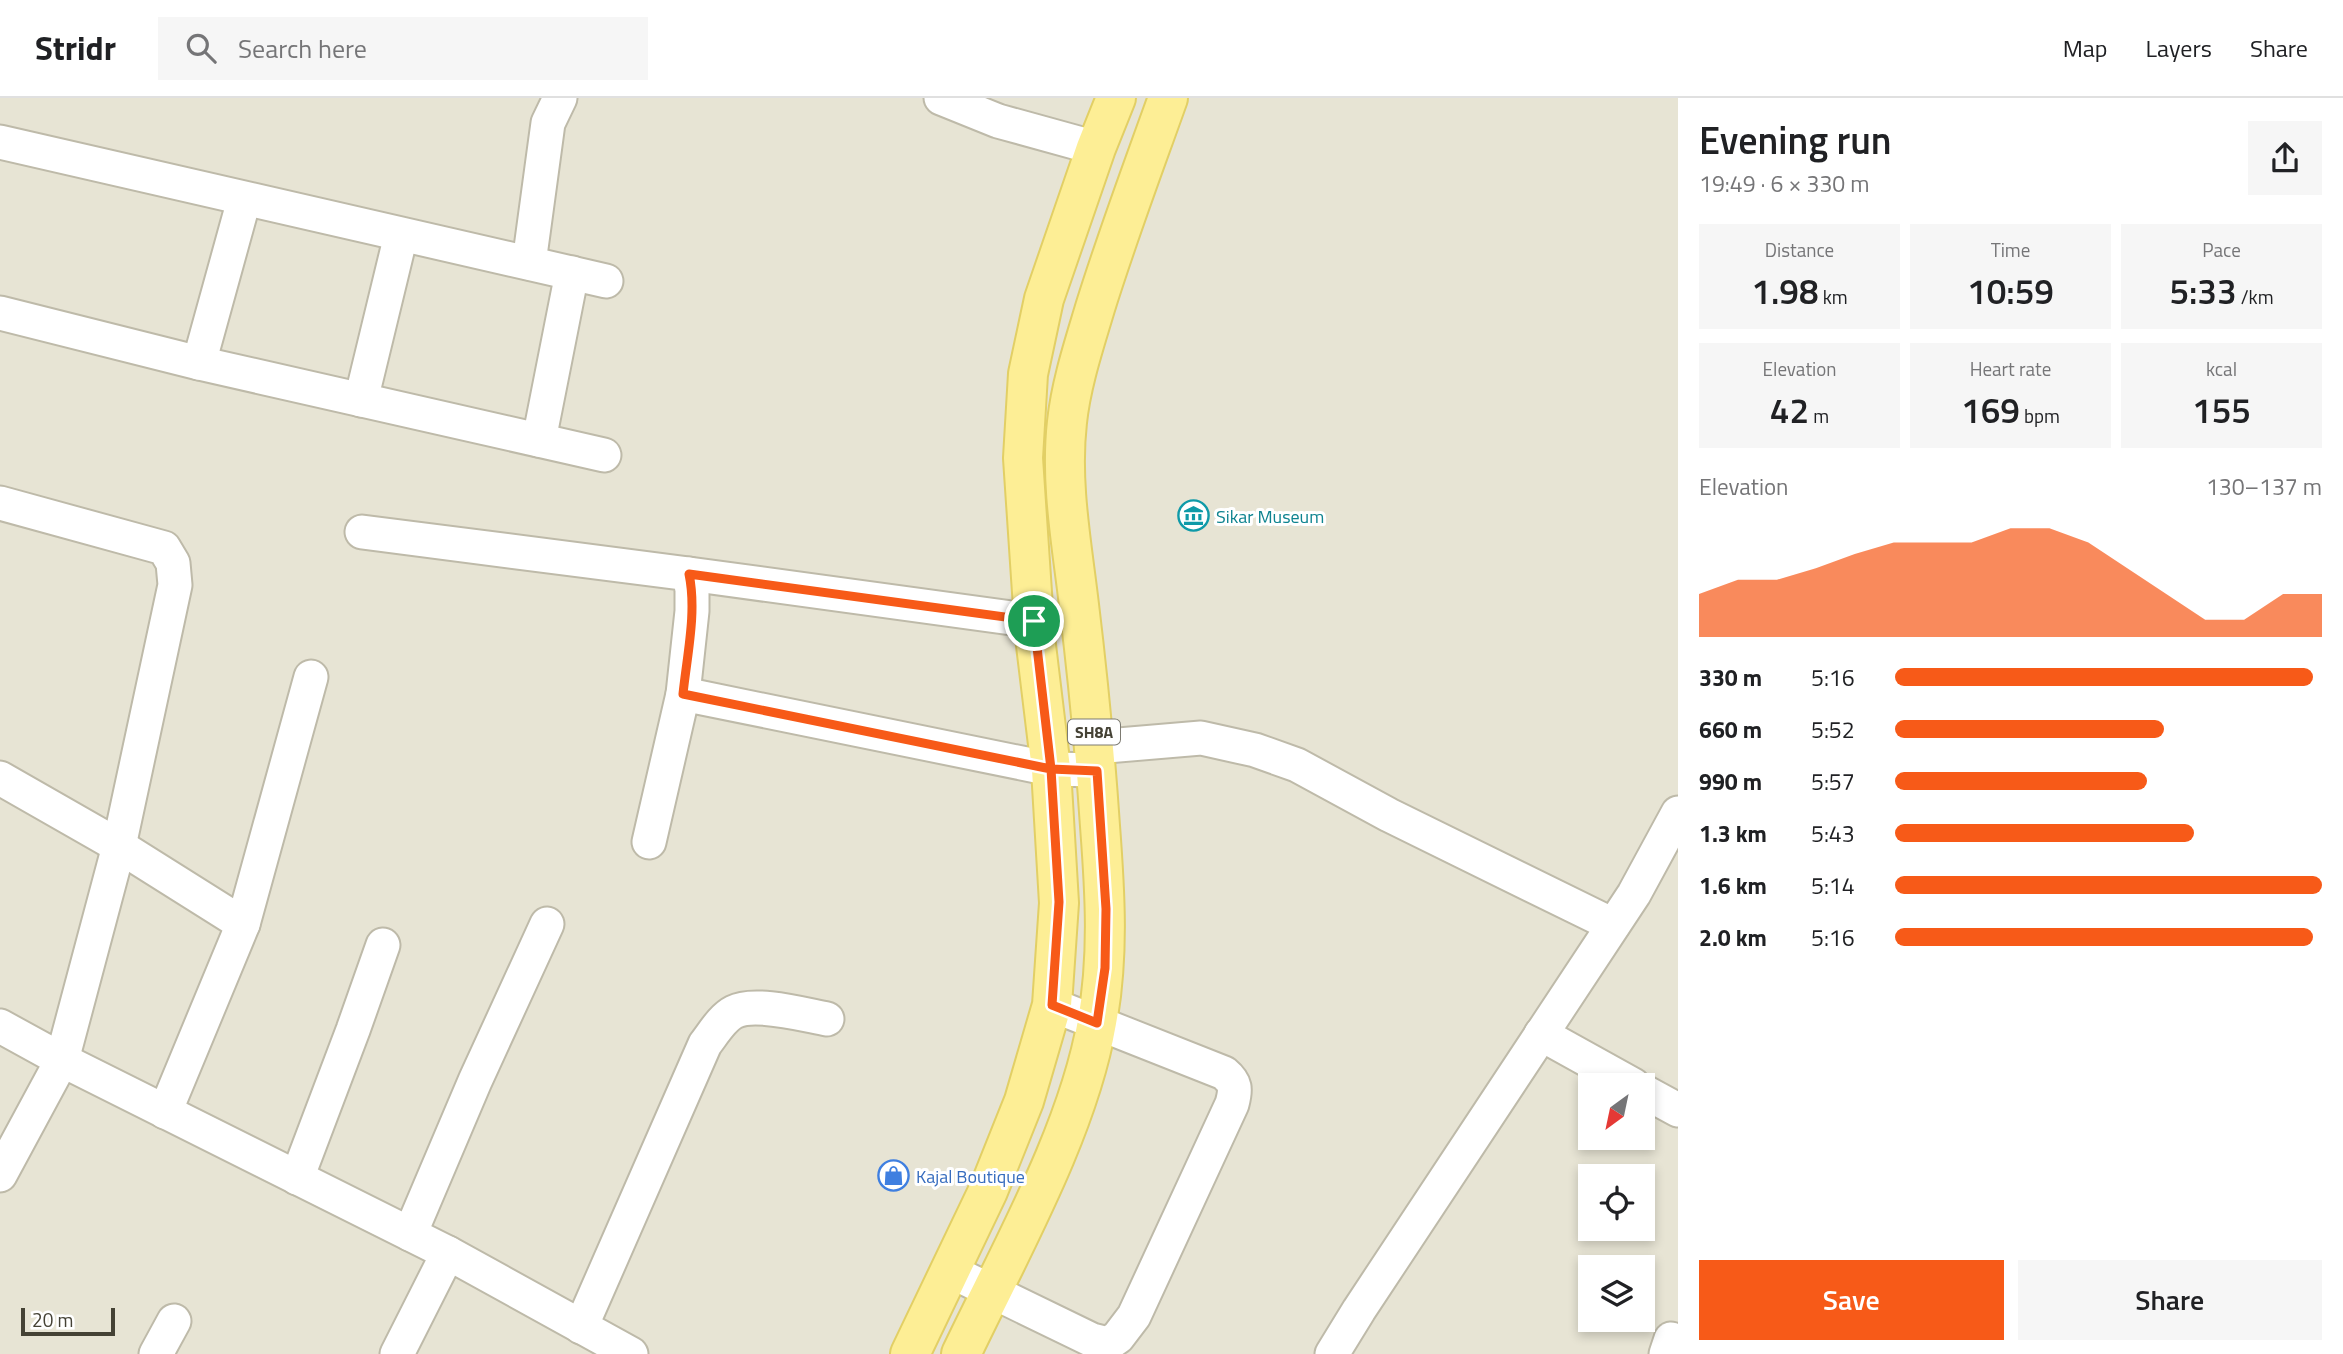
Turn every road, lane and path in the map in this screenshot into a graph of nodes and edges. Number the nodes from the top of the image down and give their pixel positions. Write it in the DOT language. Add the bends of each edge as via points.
graph roads {
  1 [pos="560,98"];
  2 [pos="941,98"];
  3 [pos="1116,98"];
  4 [pos="1168,98"];
  5 [pos="0,142"];
  6 [pos="1096,148"];
  7 [pos="244,200"];
  8 [pos="401,235"];
  9 [pos="529,264"];
  10 [pos="572,273"];
  11 [pos="606,281"];
  12 [pos="0,313"];
  13 [pos="199,363"];
  14 [pos="361,400"];
  15 [pos="539,440"];
  16 [pos="604,455"];
  17 [pos="0,503"];
  18 [pos="362,533"];
  19 [pos="689,574"];
  20 [pos="1034,621"];
  21 [pos="311,677"];
  22 [pos="683,694"];
  23 [pos="1096,759"];
  24 [pos="1051,769"];
  25 [pos="0,778"];
  26 [pos="1678,814"];
  27 [pos="649,842"];
  28 [pos="119,846"];
  29 [pos="243,924"];
  30 [pos="547,924"];
  31 [pos="1613,925"];
  32 [pos="383,945"];
  33 [pos="1052,1005"];
  34 [pos="827,1018"];
  35 [pos="1097,1023"];
  36 [pos="0,1026"];
  37 [pos="1541,1034"];
  38 [pos="62,1059"];
  39 [pos="1611,1073"];
  40 [pos="1656,1098"];
  41 [pos="1678,1110"];
  42 [pos="165,1112"];
  43 [pos="0,1175"];
  44 [pos="297,1178"];
  45 [pos="410,1234"];
  46 [pos="448,1254"];
  47 [pos="950,1271"];
  48 [pos="991,1291"];
  49 [pos="174,1321"];
  50 [pos="581,1326"];
  51 [pos="156,1354"];
  52 [pos="397,1354"];
  53 [pos="631,1354"];
  54 [pos="910,1354"];
  55 [pos="961,1354"];
  56 [pos="1332,1354"];
  1 -- 9 [label="street" via="548,123"];
  2 -- 6 [label="street" via="998,121"];
  3 -- 6 [label="main road, SH8A"];
  4 -- 23 [label="main road, SH8A" via="1116,238 1081,354 1067,423 1065,478"];
  5 -- 7 [label="street"];
  6 -- 20 [label="main road, SH8A" via="1044,299 1028,374 1023,458"];
  7 -- 8 [label="street"];
  7 -- 13 [label="street"];
  8 -- 9 [label="street"];
  8 -- 14 [label="street"];
  9 -- 10 [label="street"];
  10 -- 11 [label="street"];
  10 -- 15 [label="street"];
  12 -- 13 [label="street"];
  13 -- 14 [label="street"];
  14 -- 15 [label="street"];
  15 -- 16 [label="street"];
  17 -- 28 [label="street" via="150,542 164,548 173,563 175,586"];
  18 -- 19 [label="street"];
  19 -- 20 [label="street"];
  19 -- 22 [label="street" via="692,611"];
  20 -- 24 [label="main road, SH8A"];
  21 -- 29 [label="street"];
  22 -- 24 [label="street"];
  22 -- 27 [label="street"];
  23 -- 24 [label="street"];
  23 -- 31 [label="street" via="1201,738 1255,750 1297,765"];
  23 -- 35 [label="main road, SH8A" via="1106,909 1105,968"];
  24 -- 33 [label="main road, SH8A" via="1059,902"];
  25 -- 28 [label="street"];
  26 -- 31 [label="street"];
  28 -- 29 [label="street"];
  28 -- 38 [label="street"];
  29 -- 42 [label="street"];
  30 -- 45 [label="street"];
  31 -- 37 [label="street"];
  32 -- 44 [label="street"];
  33 -- 35 [label="street"];
  33 -- 47 [label="main road, SH8A" via="1024,1101"];
  34 -- 50 [label="street" via="759,1008 735,1011 720,1025 705,1044"];
  35 -- 48 [label="main road, SH8A" via="1090,1058 1045,1179"];
  35 -- 48 [label="street" via="1224,1073 1236,1091 1232,1104 1134,1316 1118,1337 1108,1344 1092,1340"];
  36 -- 38 [label="street"];
  37 -- 39 [label="street"];
  37 -- 56 [label="street"];
  38 -- 42 [label="street"];
  38 -- 43 [label="street"];
  40 -- 41 [label="street"];
  42 -- 44 [label="street"];
  44 -- 45 [label="street"];
  45 -- 46 [label="street"];
  46 -- 50 [label="street"];
  46 -- 52 [label="street"];
  47 -- 48 [label="street"];
  47 -- 54 [label="main road, SH8A"];
  48 -- 55 [label="main road, SH8A"];
  49 -- 51 [label="street"];
  50 -- 53 [label="street"];
}
